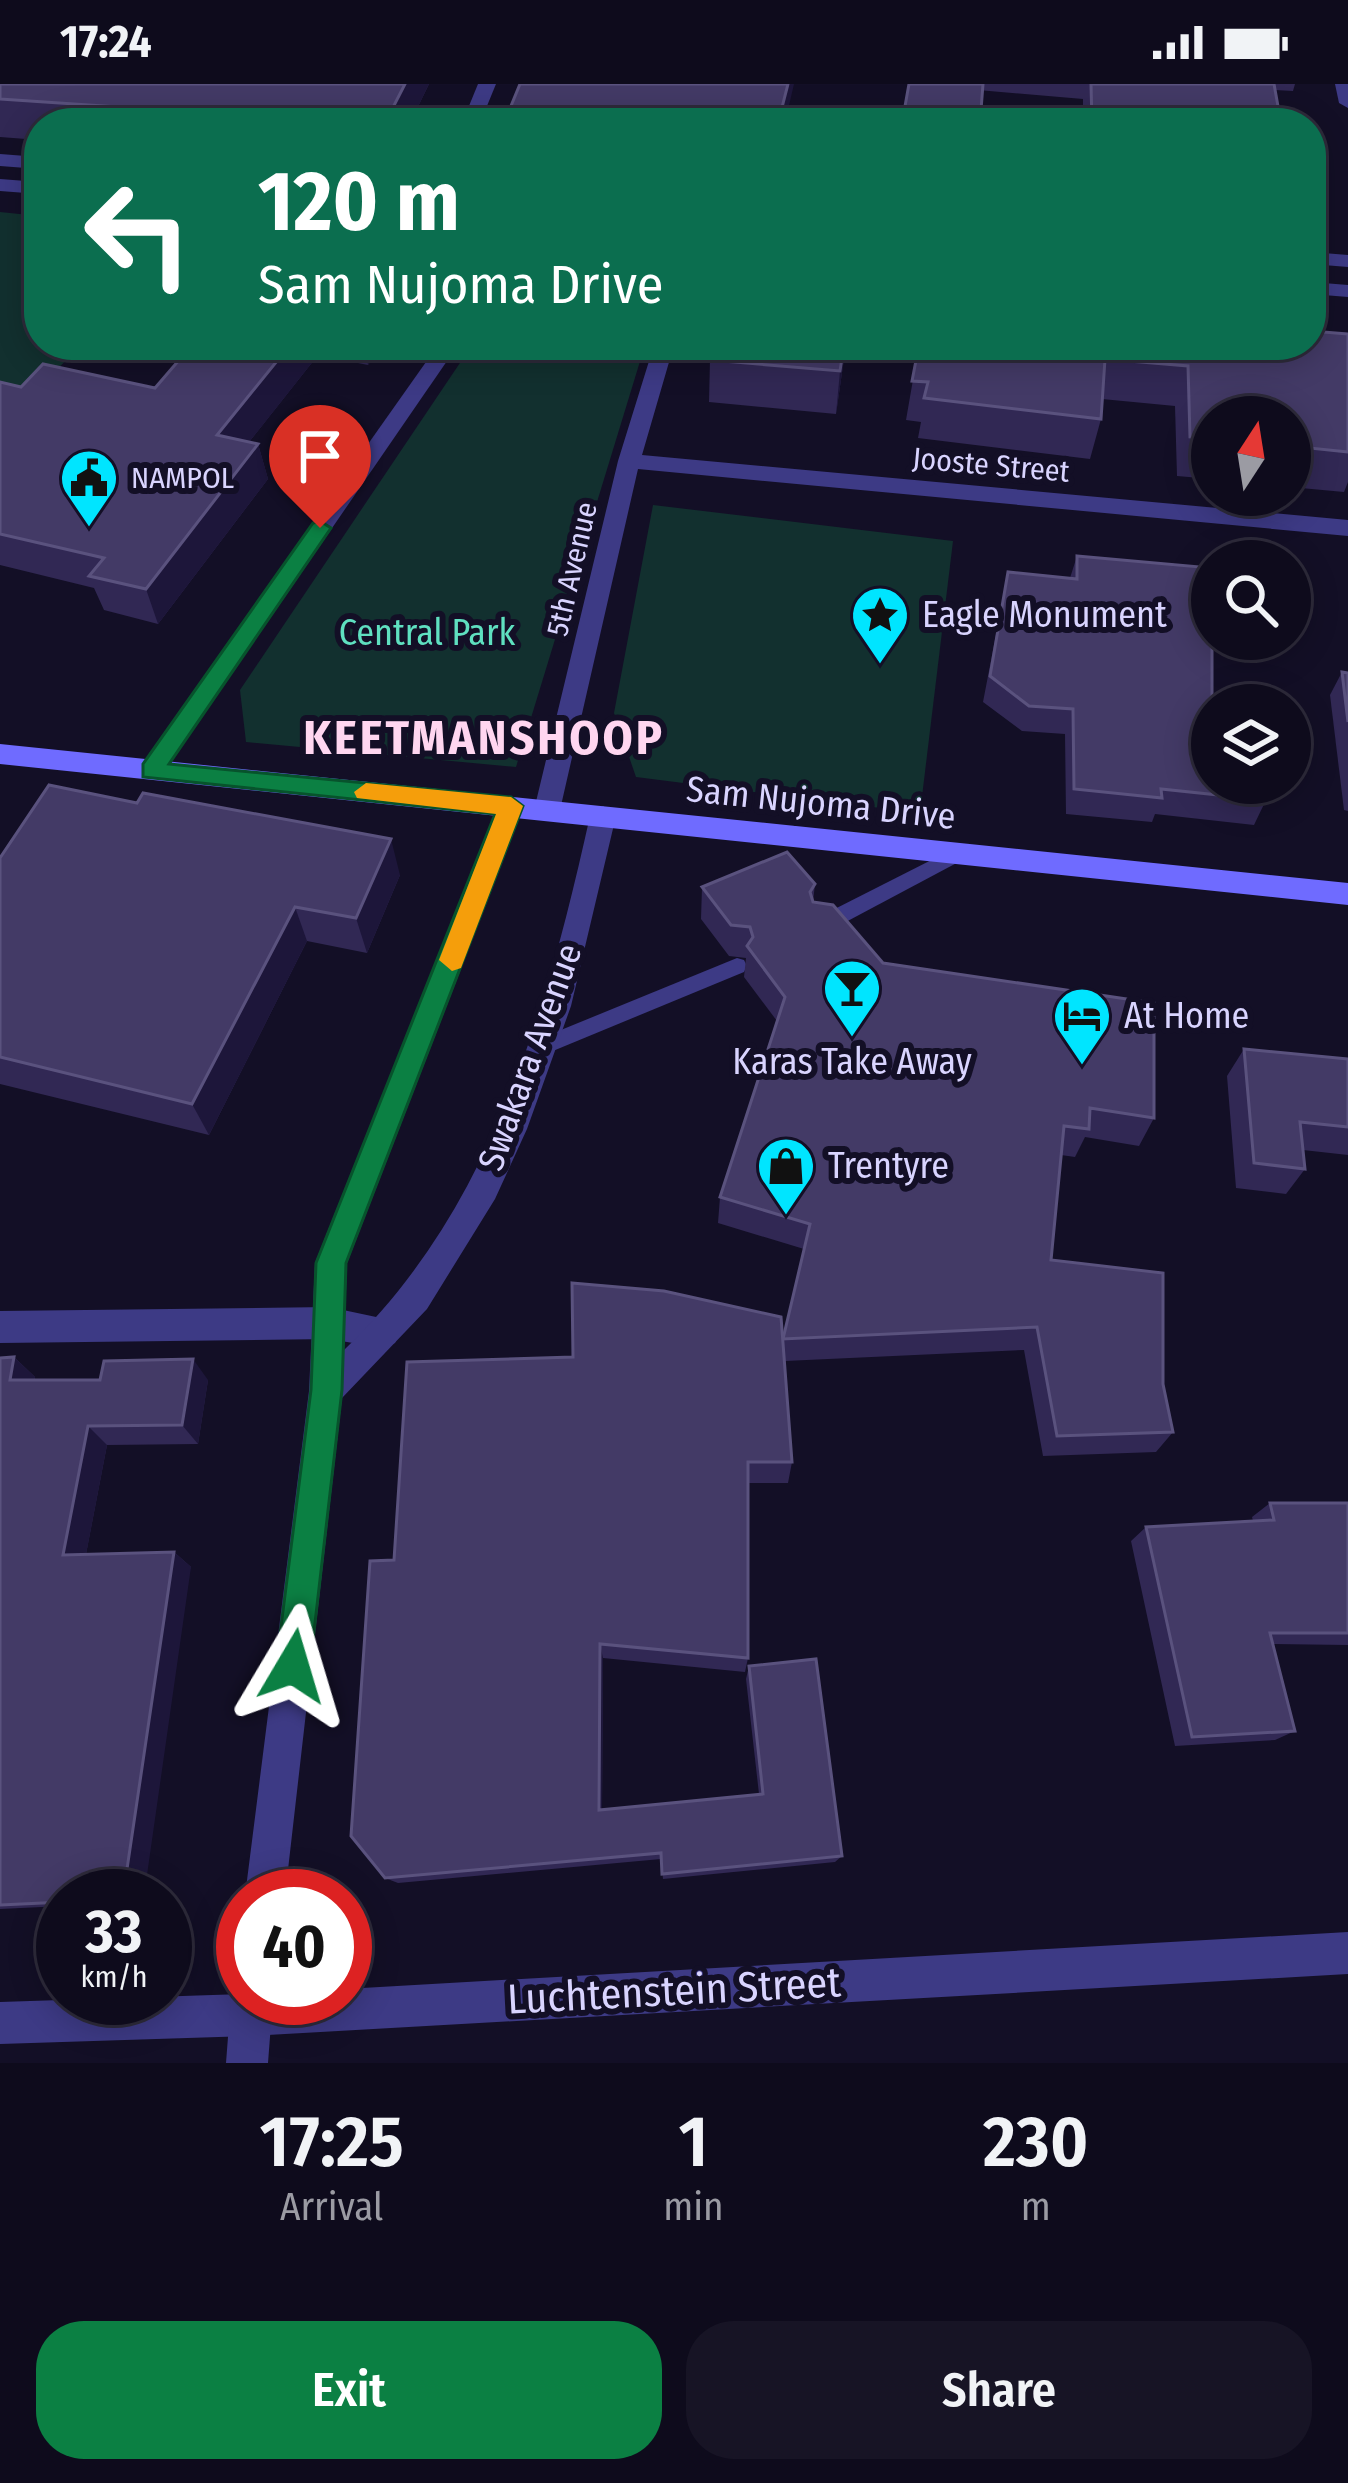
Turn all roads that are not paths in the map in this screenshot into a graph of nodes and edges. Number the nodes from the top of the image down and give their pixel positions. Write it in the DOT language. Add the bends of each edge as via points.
graph roads {
  1 [pos="1344,84"];
  2 [pos="1348,103"];
  3 [pos="438,360"];
  4 [pos="659,360"];
  5 [pos="629,461"];
  6 [pos="1348,529"];
  7 [pos="0,754"];
  8 [pos="151,771"];
  9 [pos="511,806"];
  10 [pos="547,810"];
  11 [pos="603,816"];
  12 [pos="959,854"];
  13 [pos="1348,895"];
  14 [pos="820,926"];
  15 [pos="736,966"];
  16 [pos="541,1047"];
  17 [pos="329,1323"];
  18 [pos="0,1327"];
  19 [pos="382,1332"];
  20 [pos="326,1390"];
  21 [pos="268,1869"];
  22 [pos="1348,1953"];
  23 [pos="372,2000"];
  24 [pos="216,2008"];
  25 [pos="0,2023"];
  26 [pos="250,2025"];
  27 [pos="247,2063"];
  1 -- 2 [label="street"];
  3 -- 8 [label="street"];
  4 -- 5 [label="street, 5th Avenue"];
  5 -- 6 [label="street, Jooste Street"];
  5 -- 10 [label="street, 5th Avenue"];
  7 -- 8 [label="main road, Sam Nujoma Drive"];
  8 -- 9 [label="main road, Sam Nujoma Drive"];
  9 -- 10 [label="main road, Sam Nujoma Drive"];
  9 -- 17 [label="street" via="331,1263"];
  10 -- 11 [label="main road, Sam Nujoma Drive"];
  11 -- 12 [label="main road, Sam Nujoma Drive"];
  11 -- 16 [label="street, Swakara Avenue"];
  12 -- 13 [label="main road, Sam Nujoma Drive"];
  12 -- 14 [label="lane"];
  15 -- 16 [label="lane"];
  16 -- 19 [label="street, Swakara Avenue" via="471,1214 414,1300"];
  17 -- 18 [label="street"];
  17 -- 19 [label="street"];
  17 -- 20 [label="street"];
  19 -- 20 [label="street, Swakara Avenue"];
  20 -- 21 [label="street"];
  22 -- 23 [label="street, Luchtenstein Street"];
  24 -- 25 [label="street, Luchtenstein Street"];
  26 -- 27 [label="street"];
}
